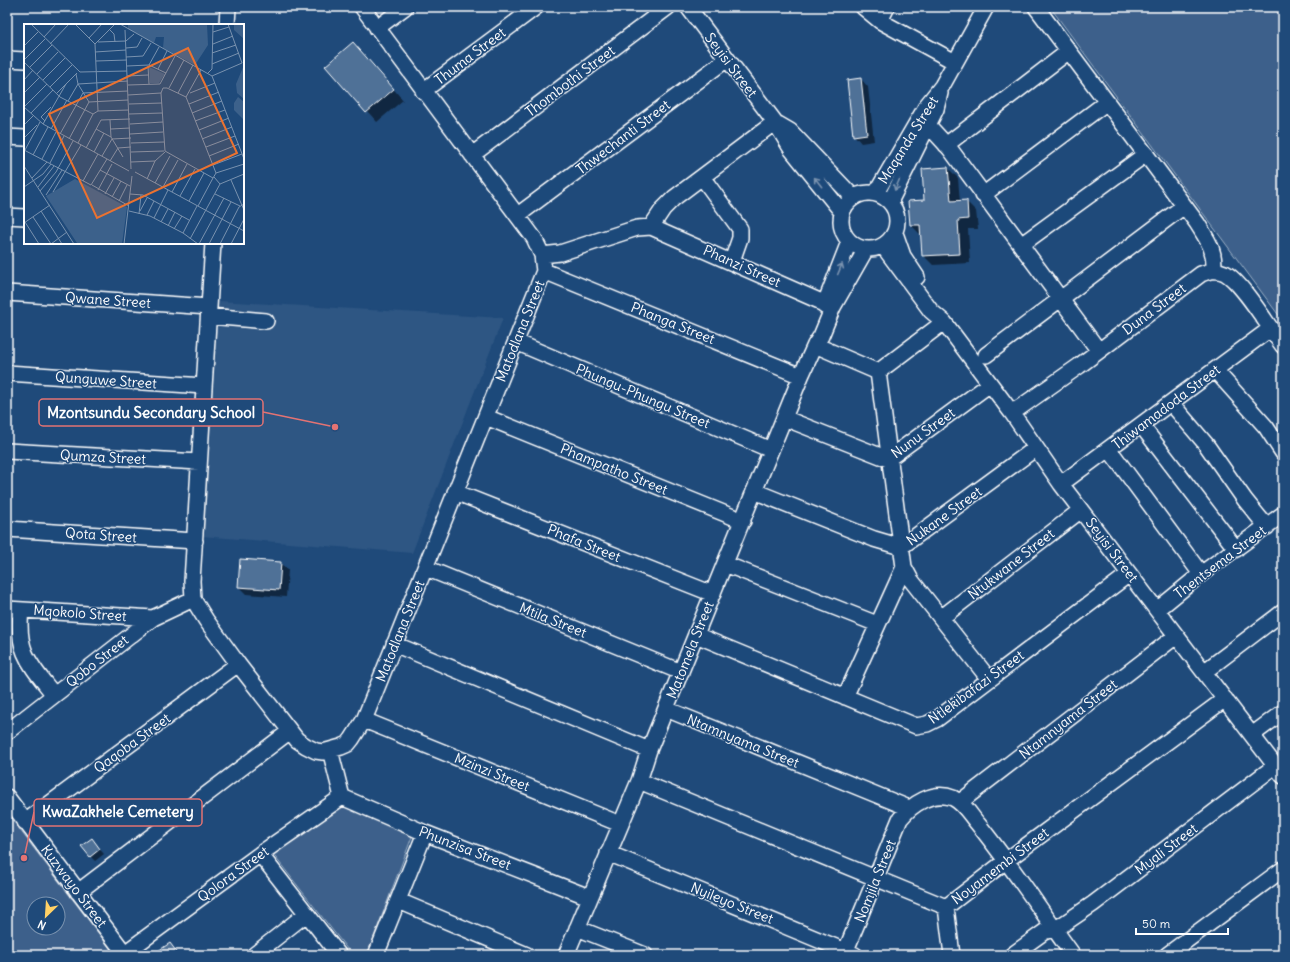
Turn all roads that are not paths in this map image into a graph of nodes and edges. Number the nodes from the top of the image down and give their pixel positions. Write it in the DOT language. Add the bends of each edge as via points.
graph roads {
  1 [pos="228,7"];
  2 [pos="362,7"];
  3 [pos="405,7"];
  4 [pos="536,7"];
  5 [pos="668,7"];
  6 [pos="688,7"];
  7 [pos="863,7"];
  8 [pos="888,7"];
  9 [pos="986,7"];
  10 [pos="1036,7"];
  11 [pos="880,21"];
  12 [pos="227,24"];
  13 [pos="377,28"];
  14 [pos="1069,51"];
  15 [pos="7,59"];
  16 [pos="727,59"];
  17 [pos="24,60"];
  18 [pos="955,62"];
  19 [pos="942,86"];
  20 [pos="423,91"];
  21 [pos="1107,102"];
  22 [pos="775,122"];
  23 [pos="928,125"];
  24 [pos="7,137"];
  25 [pos="24,138"];
  26 [pos="946,145"];
  27 [pos="1146,154"];
  28 [pos="472,155"];
  29 [pos="702,177"];
  30 [pos="876,193"];
  31 [pos="983,195"];
  32 [pos="853,197"];
  33 [pos="890,202"];
  34 [pos="1184,206"];
  35 [pos="842,212"];
  36 [pos="518,215"];
  37 [pos="7,216"];
  38 [pos="24,217"];
  39 [pos="651,227"];
  40 [pos="895,233"];
  41 [pos="850,242"];
  42 [pos="213,244"];
  43 [pos="1021,245"];
  44 [pos="883,246"];
  45 [pos="866,250"];
  46 [pos="542,255"];
  47 [pos="732,261"];
  48 [pos="1214,270"];
  49 [pos="544,271"];
  50 [pos="7,293"];
  51 [pos="1060,299"];
  52 [pos="829,305"];
  53 [pos="209,311"];
  54 [pos="266,321"];
  55 [pos="944,322"];
  56 [pos="1270,329"];
  57 [pos="516,342"];
  58 [pos="815,345"];
  59 [pos="1283,346"];
  60 [pos="1099,351"];
  61 [pos="986,355"];
  62 [pos="872,370"];
  63 [pos="1215,370"];
  64 [pos="7,373"];
  65 [pos="801,376"];
  66 [pos="990,384"];
  67 [pos="204,386"];
  68 [pos="1171,403"];
  69 [pos="1012,413"];
  70 [pos="486,417"];
  71 [pos="784,418"];
  72 [pos="1141,425"];
  73 [pos="1036,448"];
  74 [pos="1108,449"];
  75 [pos="771,450"];
  76 [pos="7,451"];
  77 [pos="1283,453"];
  78 [pos="888,459"];
  79 [pos="200,462"];
  80 [pos="1061,484"];
  81 [pos="754,491"];
  82 [pos="455,492"];
  83 [pos="1081,510"];
  84 [pos="1283,514"];
  85 [pos="743,521"];
  86 [pos="1267,527"];
  87 [pos="7,529"];
  88 [pos="195,542"];
  89 [pos="901,547"];
  90 [pos="1236,549"];
  91 [pos="725,564"];
  92 [pos="904,566"];
  93 [pos="426,568"];
  94 [pos="1129,574"];
  95 [pos="1201,574"];
  96 [pos="713,594"];
  97 [pos="193,600"];
  98 [pos="14,609"];
  99 [pos="1157,610"];
  100 [pos="1283,612"];
  101 [pos="152,618"];
  102 [pos="941,618"];
  103 [pos="877,624"];
  104 [pos="696,635"];
  105 [pos="1176,636"];
  106 [pos="394,644"];
  107 [pos="238,664"];
  108 [pos="681,672"];
  109 [pos="1204,672"];
  110 [pos="989,679"];
  111 [pos="54,695"];
  112 [pos="845,697"];
  113 [pos="1225,699"];
  114 [pos="666,709"];
  115 [pos="1283,712"];
  116 [pos="364,720"];
  117 [pos="290,731"];
  118 [pos="7,732"];
  119 [pos="1252,735"];
  120 [pos="330,750"];
  121 [pos="649,750"];
  122 [pos="1279,771"];
  123 [pos="639,781"];
  124 [pos="7,797"];
  125 [pos="342,797"];
  126 [pos="960,802"];
  127 [pos="909,808"];
  128 [pos="25,822"];
  129 [pos="620,824"];
  130 [pos="425,833"];
  131 [pos="608,853"];
  132 [pos="260,854"];
  133 [pos="1007,860"];
  134 [pos="1283,868"];
  135 [pos="876,879"];
  136 [pos="78,892"];
  137 [pos="589,897"];
  138 [pos="399,901"];
  139 [pos="946,907"];
  140 [pos="306,914"];
  141 [pos="577,928"];
  142 [pos="1053,928"];
  143 [pos="125,954"];
  144 [pos="848,954"];
  145 [pos="254,955"];
  146 [pos="339,955"];
  147 [pos="376,955"];
  148 [pos="527,955"];
  149 [pos="566,955"];
  150 [pos="646,955"];
  151 [pos="952,955"];
  152 [pos="1012,955"];
  153 [pos="1073,955"];
  154 [pos="1167,955"];
  1 -- 12 [label="street"];
  2 -- 13 [label="street, Matodlana Street"];
  3 -- 13 [label="street"];
  4 -- 20 [label="street, Thuma Street"];
  5 -- 28 [label="street, Thombothi Street"];
  6 -- 16 [label="street, Seyisi Street"];
  7 -- 11 [label="street"];
  8 -- 11 [label="street"];
  9 -- 18 [label="street, Maqanda Street"];
  10 -- 14 [label="street"];
  11 -- 18 [label="street"];
  13 -- 20 [label="street, Matodlana Street"];
  14 -- 21 [label="street"];
  14 -- 26 [label="street"];
  15 -- 17 [label="street"];
  16 -- 22 [label="street, Seyisi Street"];
  16 -- 36 [label="street, Thwechanti Street"];
  18 -- 19 [label="street, Maqanda Street"];
  19 -- 23 [label="street, Maqanda Street" via="936,109"];
  19 -- 30 [label="street, Maqanda Street" via="927,105"];
  20 -- 28 [label="street, Matodlana Street"];
  21 -- 27 [label="street"];
  21 -- 31 [label="street"];
  22 -- 29 [label="street"];
  22 -- 32 [label="street, Seyisi Street" via="790,130"];
  35 -- 22 [label="street, Seyisi Street, one-way" via="792,150"];
  23 -- 26 [label="street"];
  23 -- 33 [label="street, Maqanda Street, one-way"];
  24 -- 25 [label="street"];
  26 -- 31 [label="street"];
  27 -- 34 [label="street"];
  27 -- 43 [label="street"];
  28 -- 36 [label="street, Matodlana Street"];
  29 -- 39 [label="street" via="667,204"];
  29 -- 47 [label="street" via="740,229 740,238"];
  30 -- 32 [label="street"];
  30 -- 33 [label="street"];
  31 -- 43 [label="street"];
  32 -- 35 [label="street"];
  33 -- 40 [label="street" via="897,216"];
  34 -- 48 [label="street" via="1211,246 1215,257"];
  34 -- 51 [label="street"];
  35 -- 41 [label="street" via="841,225"];
  36 -- 46 [label="street, Matodlana Street"];
  37 -- 38 [label="street"];
  39 -- 46 [label="street" via="637,228 560,254"];
  39 -- 47 [label="street, Phanzi Street"];
  40 -- 44 [label="street"];
  40 -- 55 [label="street, Seyisi Street" via="903,256 939,308"];
  41 -- 45 [label="street"];
  52 -- 41 [label="street, Matomela Street, one-way"];
  42 -- 53 [label="street"];
  43 -- 51 [label="street"];
  44 -- 45 [label="street"];
  44 -- 55 [label="street, Seyisi Street" via="931,311"];
  45 -- 52 [label="street, Matomela Street"];
  46 -- 49 [label="street, Matodlana Street"];
  47 -- 52 [label="street, Phanzi Street"];
  48 -- 56 [label="street" via="1225,274 1240,287"];
  48 -- 60 [label="street, Duna Street" via="1201,274"];
  49 -- 57 [label="street, Matodlana Street"];
  49 -- 65 [label="street, Phanga Street"];
  50 -- 53 [label="street, Qwane Street"];
  51 -- 60 [label="street"];
  51 -- 61 [label="street"];
  52 -- 58 [label="street, Matomela Street" via="815,335"];
  53 -- 54 [label="street, Qwane Street"];
  53 -- 67 [label="street"];
  55 -- 62 [label="street"];
  55 -- 66 [label="street, Seyisi Street"];
  56 -- 59 [label="street"];
  56 -- 63 [label="street, Thiwamadoda Street"];
  57 -- 70 [label="street, Matodlana Street"];
  57 -- 75 [label="street, Phungu-Phungu Street"];
  58 -- 62 [label="street"];
  58 -- 65 [label="street, Matomela Street"];
  60 -- 69 [label="street, Duna Street"];
  62 -- 78 [label="street"];
  63 -- 68 [label="street, Thiwamadoda Street"];
  63 -- 77 [label="street" via="1266,427"];
  64 -- 67 [label="street, Qunguwe Street"];
  65 -- 71 [label="street, Matomela Street"];
  66 -- 69 [label="street, Seyisi Street"];
  66 -- 78 [label="street, Nunu Street"];
  67 -- 79 [label="street"];
  68 -- 72 [label="street, Thiwamadoda Street"];
  68 -- 86 [label="street" via="1205,443"];
  69 -- 73 [label="street, Seyisi Street"];
  70 -- 82 [label="street, Matodlana Street"];
  70 -- 85 [label="street, Phampatho Street"];
  71 -- 75 [label="street, Matomela Street"];
  71 -- 78 [label="street, Nunu Street"];
  72 -- 74 [label="street, Thiwamadoda Street"];
  72 -- 90 [label="street"];
  73 -- 80 [label="street, Seyisi Street"];
  73 -- 89 [label="street, Nukane Street"];
  74 -- 80 [label="street, Thiwamadoda Street"];
  74 -- 95 [label="street"];
  75 -- 81 [label="street, Matomela Street"];
  76 -- 79 [label="street, Qumza Street"];
  78 -- 89 [label="street"];
  79 -- 88 [label="street"];
  80 -- 83 [label="street, Seyisi Street"];
  81 -- 85 [label="street, Matomela Street"];
  81 -- 89 [label="street, Nukane Street" via="874,539"];
  82 -- 93 [label="street, Matodlana Street"];
  82 -- 96 [label="street, Phafa Street"];
  83 -- 94 [label="street, Seyisi Street"];
  83 -- 102 [label="street, Ntukwane Street"];
  84 -- 86 [label="street, Thentsema Street"];
  85 -- 91 [label="street, Matomela Street"];
  86 -- 90 [label="street, Thentsema Street"];
  87 -- 88 [label="street, Qota Street"];
  88 -- 97 [label="street"];
  89 -- 92 [label="street"];
  90 -- 95 [label="street, Thentsema Street"];
  91 -- 96 [label="street, Matomela Street"];
  91 -- 103 [label="street"];
  92 -- 102 [label="street" via="911,580"];
  92 -- 103 [label="street"];
  93 -- 106 [label="street, Matodlana Street"];
  93 -- 108 [label="street, Mtila Street"];
  94 -- 99 [label="street, Seyisi Street"];
  94 -- 110 [label="street, Ntlekibafazi Street"];
  95 -- 99 [label="street, Thentsema Street"];
  96 -- 104 [label="street, Matomela Street"];
  97 -- 101 [label="street, Qobo Street"];
  97 -- 107 [label="street, Matodlana Street"];
  98 -- 101 [label="street, Mqokolo Street"];
  98 -- 111 [label="street" via="26,656"];
  99 -- 105 [label="street, Seyisi Street"];
  100 -- 109 [label="street"];
  101 -- 111 [label="street, Qobo Street"];
  102 -- 110 [label="street"];
  103 -- 112 [label="street"];
  104 -- 108 [label="street, Matomela Street"];
  104 -- 112 [label="street, Ntlekibafazi Street"];
  105 -- 109 [label="street, Seyisi Street"];
  105 -- 126 [label="street, Ntamnyama Street"];
  106 -- 116 [label="street, Matodlana Street"];
  106 -- 121 [label="street"];
  107 -- 117 [label="street, Matodlana Street"];
  107 -- 128 [label="street, Qaqoba Street"];
  108 -- 114 [label="street, Matomela Street"];
  109 -- 113 [label="street, Seyisi Street"];
  110 -- 112 [label="street, Ntlekibafazi Street" via="937,719 916,726"];
  111 -- 118 [label="street, Qobo Street"];
  113 -- 119 [label="street, Seyisi Street"];
  113 -- 133 [label="street, Noyamembi Street"];
  114 -- 121 [label="street, Matomela Street"];
  114 -- 127 [label="street, Ntamnyama Street"];
  115 -- 119 [label="street"];
  116 -- 120 [label="street, Matodlana Street" via="348,744"];
  116 -- 129 [label="street, Mzinzi Street"];
  117 -- 120 [label="street, Matodlana Street" via="297,740 311,749 323,752"];
  117 -- 136 [label="street"];
  119 -- 122 [label="street, Seyisi Street"];
  120 -- 125 [label="street"];
  121 -- 123 [label="street, Matomela Street"];
  122 -- 142 [label="street, Myali Street" via="1093,904 1062,925"];
  123 -- 129 [label="street, Matomela Street"];
  123 -- 135 [label="street, Noyamembi Street"];
  124 -- 128 [label="street, Kuzwayo Street"];
  125 -- 130 [label="street, Phunzisa Street"];
  125 -- 132 [label="street, Qolora Street"];
  126 -- 127 [label="street" via="943,796 934,796"];
  126 -- 133 [label="street"];
  127 -- 135 [label="street, Nomjila Street" via="900,819"];
  128 -- 136 [label="street, Kuzwayo Street"];
  129 -- 131 [label="street, Matomela Street"];
  130 -- 137 [label="street, Phunzisa Street"];
  130 -- 138 [label="street"];
  131 -- 137 [label="street, Matomela Street"];
  131 -- 144 [label="street, Nyileyo Street"];
  132 -- 140 [label="street"];
  132 -- 143 [label="street, Qolora Street"];
  133 -- 139 [label="street, Noyamembi Street"];
  133 -- 142 [label="street"];
  134 -- 154 [label="street"];
  135 -- 139 [label="street, Noyamembi Street"];
  135 -- 144 [label="street, Nomjila Street"];
  136 -- 143 [label="street, Kuzwayo Street"];
  137 -- 141 [label="street, Matomela Street"];
  138 -- 147 [label="street"];
  138 -- 148 [label="street"];
  139 -- 151 [label="street"];
  140 -- 145 [label="street"];
  140 -- 146 [label="street"];
  141 -- 149 [label="street, Matomela Street"];
  141 -- 150 [label="street"];
  142 -- 152 [label="street"];
  142 -- 153 [label="street"];
}
